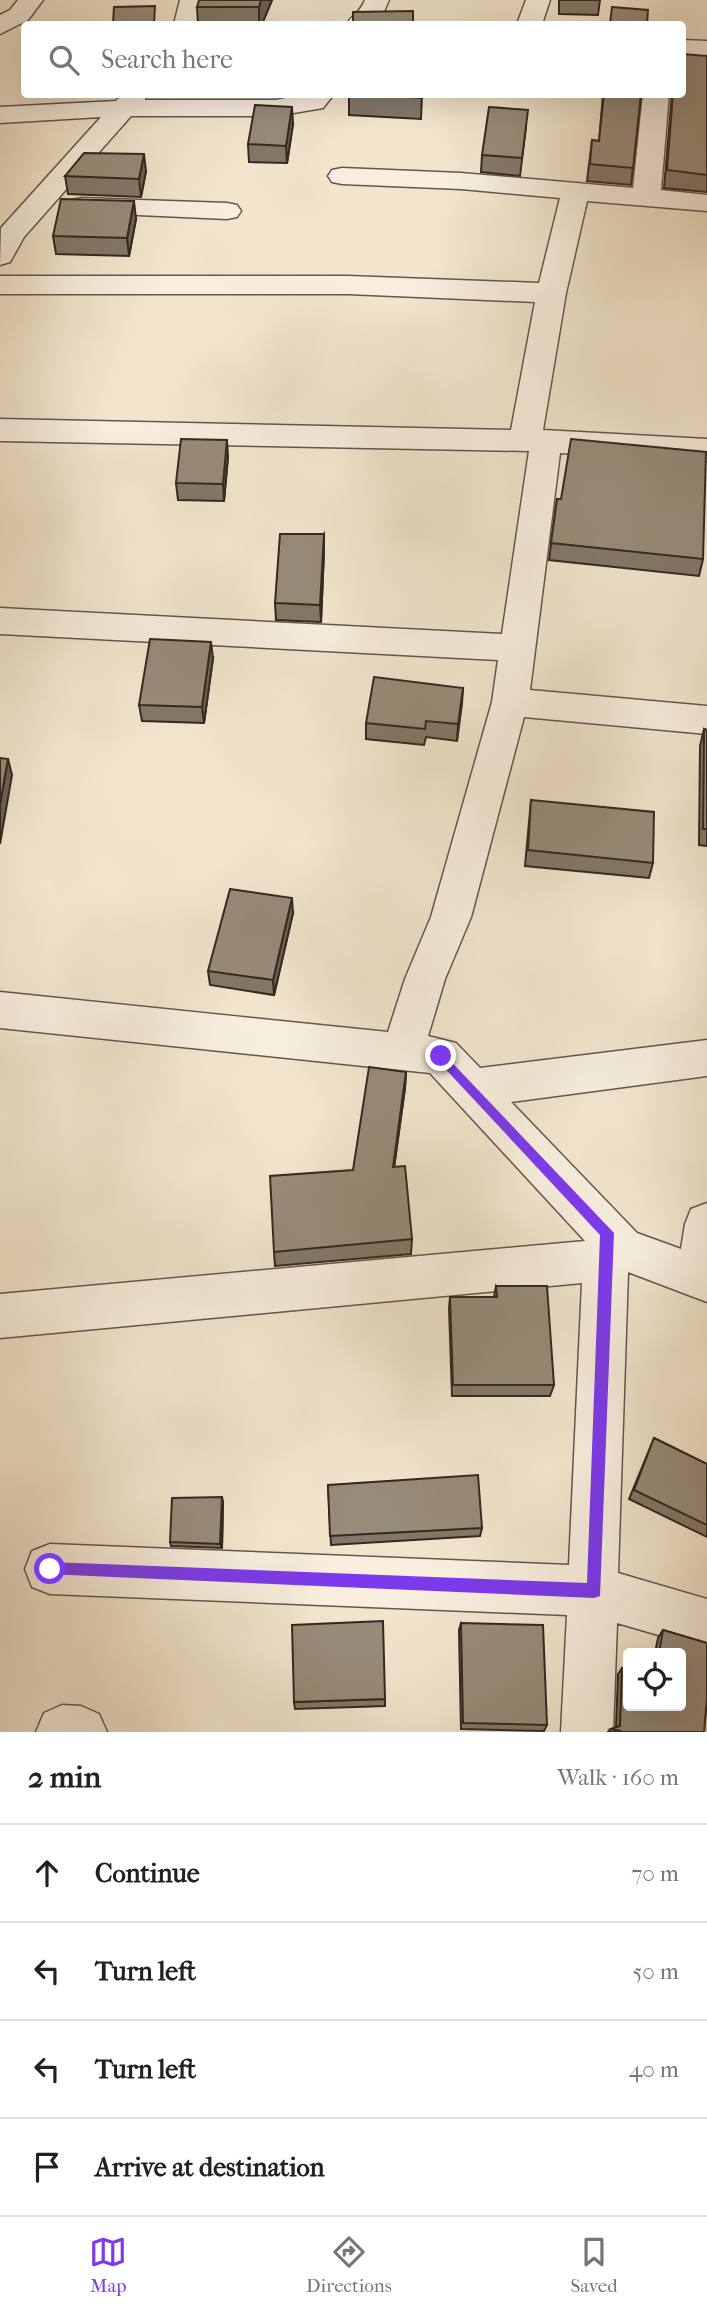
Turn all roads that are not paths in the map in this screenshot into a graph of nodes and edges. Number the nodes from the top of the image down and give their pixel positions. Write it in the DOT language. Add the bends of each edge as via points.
graph roads {
  1 [pos="31,0"];
  2 [pos="192,0"];
  3 [pos="377,0"];
  4 [pos="538,0"];
  5 [pos="187,21"];
  6 [pos="364,21"];
  7 [pos="531,21"];
  8 [pos="0,26"];
  9 [pos="686,48"];
  10 [pos="707,49"];
  11 [pos="318,98"];
  12 [pos="656,98"];
  13 [pos="131,101"];
  14 [pos="0,115"];
  15 [pos="342,176"];
  16 [pos="575,192"];
  17 [pos="646,198"];
  18 [pos="707,203"];
  19 [pos="38,204"];
  20 [pos="227,211"];
  21 [pos="0,256"];
  22 [pos="0,285"];
  23 [pos="551,292"];
  24 [pos="0,430"];
  25 [pos="536,441"];
  26 [pos="707,450"];
  27 [pos="0,621"];
  28 [pos="516,648"];
  29 [pos="510,702"];
  30 [pos="707,720"];
  31 [pos="0,1010"];
  32 [pos="402,1052"];
  33 [pos="707,1058"];
  34 [pos="471,1088"];
  35 [pos="707,1224"];
  36 [pos="606,1246"];
  37 [pos="703,1279"];
  38 [pos="0,1316"];
  39 [pos="50,1569"];
  40 [pos="594,1591"];
  41 [pos="707,1624"];
  42 [pos="587,1732"];
  1 -- 8 [label="street" via="19,15"];
  2 -- 5 [label="street"];
  3 -- 6 [label="street"];
  4 -- 7 [label="street"];
  9 -- 10 [label="street"];
  11 -- 13 [label="street" via="276,108"];
  12 -- 17 [label="street"];
  13 -- 14 [label="street"];
  13 -- 19 [label="street"];
  15 -- 16 [label="street"];
  16 -- 17 [label="street"];
  16 -- 23 [label="street"];
  17 -- 18 [label="street"];
  19 -- 20 [label="street"];
  19 -- 21 [label="street" via="11,234"];
  22 -- 23 [label="street" via="348,285"];
  23 -- 25 [label="street"];
  24 -- 25 [label="street"];
  25 -- 26 [label="street"];
  25 -- 28 [label="street"];
  27 -- 28 [label="street"];
  28 -- 29 [label="street"];
  29 -- 30 [label="street"];
  29 -- 32 [label="street" via="451,917"];
  31 -- 32 [label="street"];
  32 -- 34 [label="street" via="441,1056"];
  33 -- 34 [label="street"];
  34 -- 36 [label="street"];
  35 -- 37 [label="street"];
  36 -- 37 [label="street"];
  36 -- 38 [label="street"];
  36 -- 40 [label="street"];
  39 -- 40 [label="street"];
  40 -- 41 [label="street"];
  40 -- 42 [label="street"];
}
